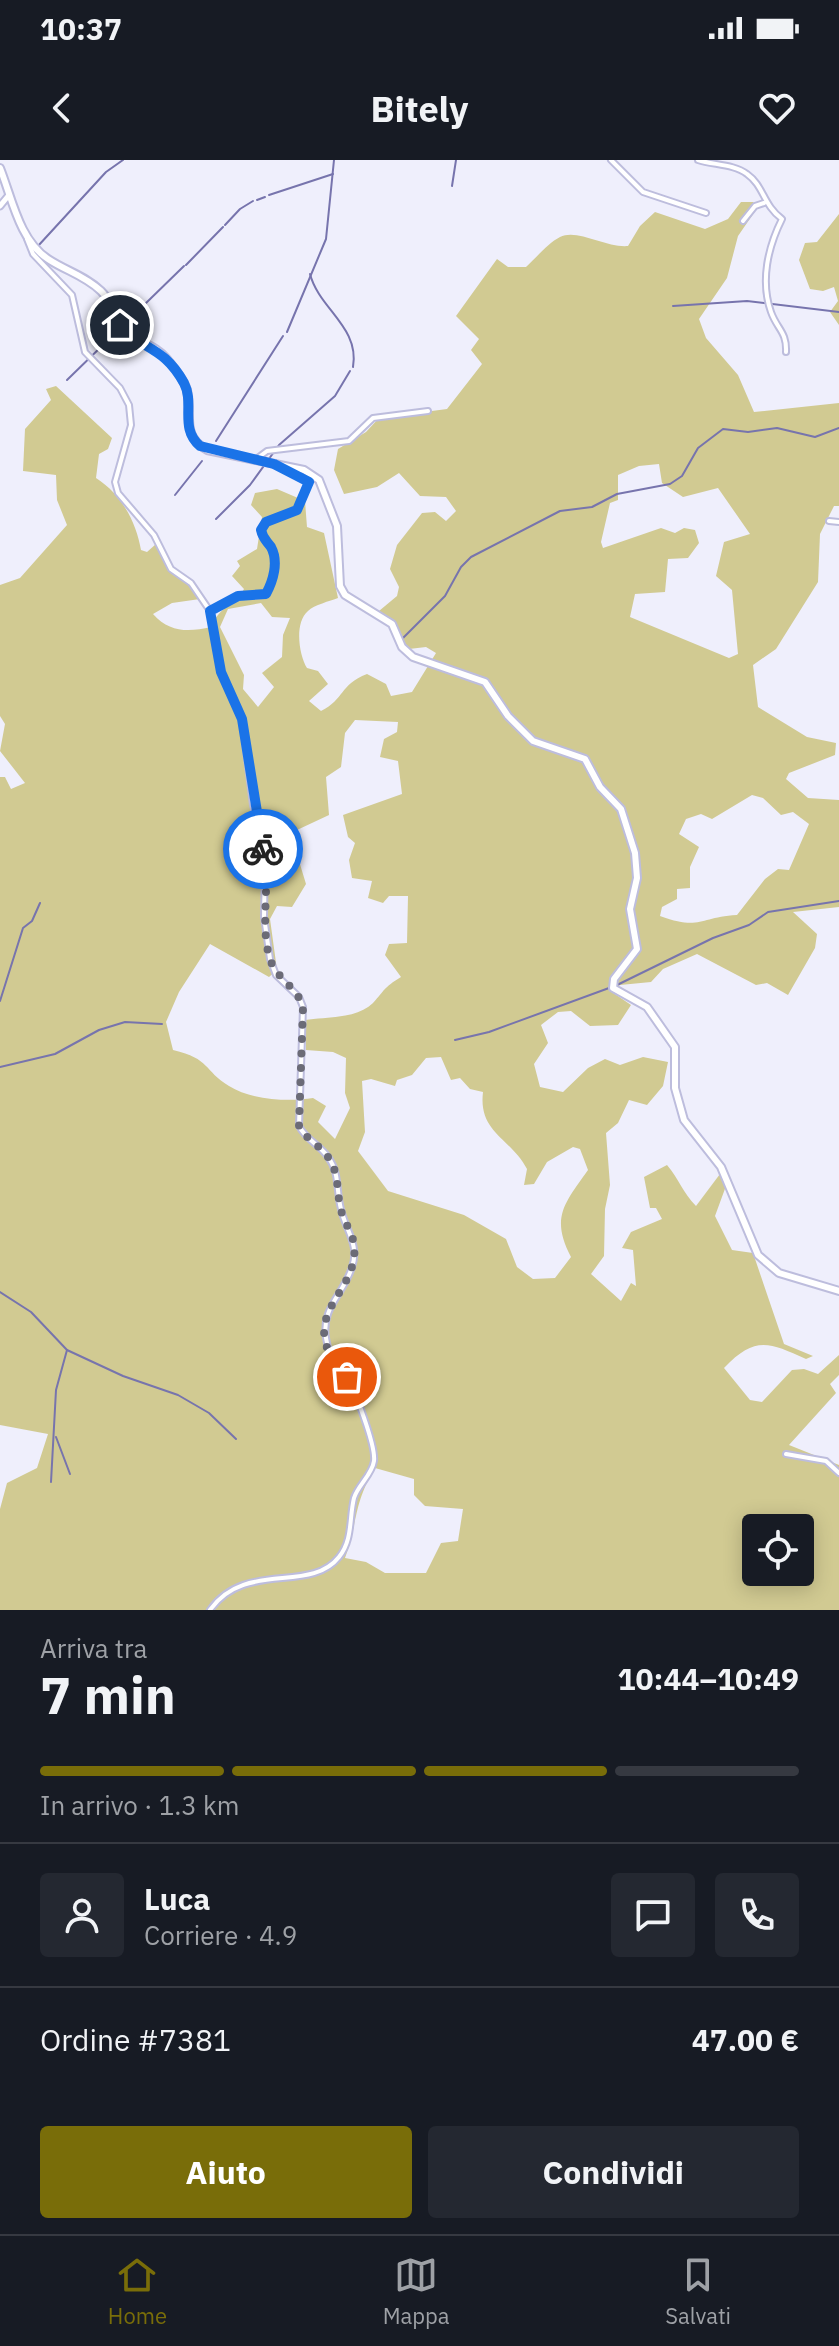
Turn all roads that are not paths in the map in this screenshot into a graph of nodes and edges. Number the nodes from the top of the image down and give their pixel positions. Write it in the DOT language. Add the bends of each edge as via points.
graph roads {
  1 [pos="611,160"];
  2 [pos="698,160"];
  3 [pos="0,168"];
  4 [pos="2,178"];
  5 [pos="10,194"];
  6 [pos="764,203"];
  7 [pos="0,206"];
  8 [pos="706,213"];
  9 [pos="743,221"];
  10 [pos="27,237"];
  11 [pos="786,352"];
  12 [pos="428,411"];
  13 [pos="255,460"];
  14 [pos="269,463"];
  15 [pos="829,521"];
  16 [pos="839,522"];
  17 [pos="210,611"];
  18 [pos="839,1291"];
  19 [pos="786,1454"];
  20 [pos="839,1473"];
  21 [pos="210,1610"];
  1 -- 8 [label="street" via="643,192"];
  2 -- 6 [label="street" via="750,175"];
  3 -- 4 [label="main road"];
  4 -- 5 [label="main road"];
  5 -- 7 [label="street"];
  5 -- 10 [label="main road"];
  6 -- 9 [label="street"];
  6 -- 11 [label="street" via="782,219 767,262 769,303 787,338"];
  10 -- 13 [label="main road" via="46,258 100,290 121,327 162,353 188,393 188,429 195,442 207,450"];
  10 -- 17 [label="street" via="33,254 72,295 82,346 129,405 131,425 115,482 118,493 154,535 171,569 191,583"];
  12 -- 13 [label="street" via="371,419 342,443 276,450"];
  13 -- 14 [label="main road"];
  14 -- 17 [label="street" via="309,482 297,510 266,522 261,530 273,552 273,581 264,595 238,596"];
  14 -- 18 [label="main road" via="307,471 319,480 338,531 345,595 392,624 402,647 416,659 485,682 533,741 585,759 600,787 621,809 635,853 637,878 630,909 638,944 613,988 647,1007 675,1047 675,1088 684,1120 721,1167 758,1255 779,1273"];
  15 -- 16 [label="street"];
  17 -- 21 [label="street" via="221,672 242,719 265,860 268,952 276,975 303,1007 299,1126 328,1157 338,1179 354,1247 349,1278 327,1309 326,1341 347,1377 374,1461 355,1497 348,1539 336,1561 318,1571 239,1584"];
  19 -- 20 [label="street" via="826,1461"];
}
